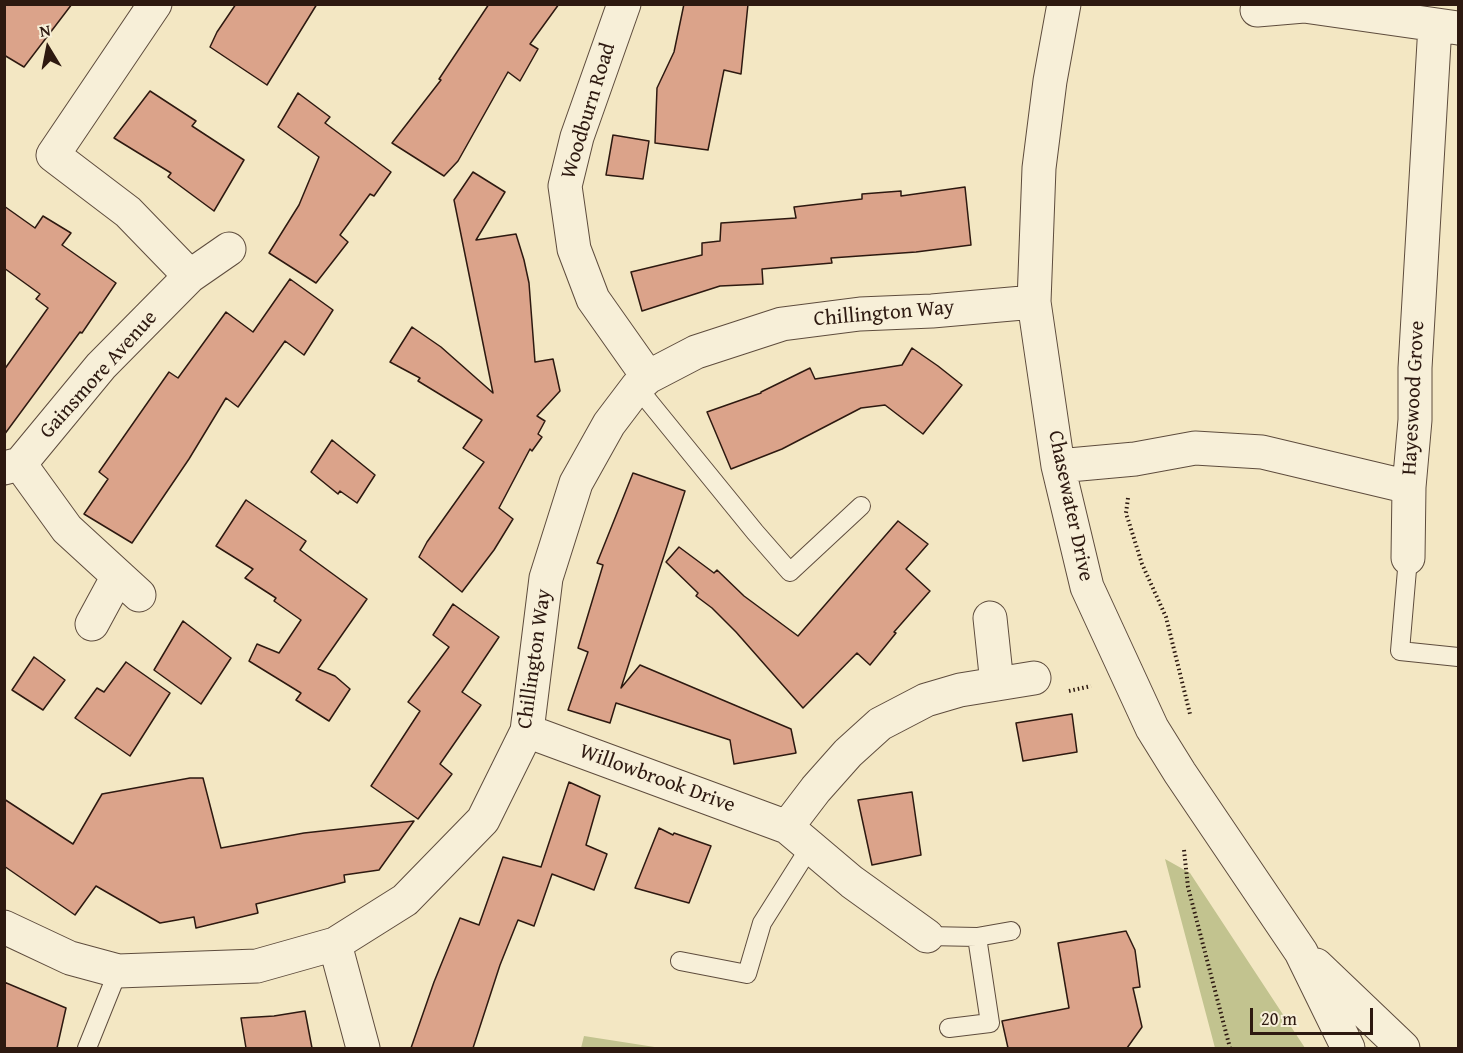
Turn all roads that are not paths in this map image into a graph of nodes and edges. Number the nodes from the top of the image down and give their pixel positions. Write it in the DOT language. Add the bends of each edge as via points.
graph roads {
  1 [pos="155,4"];
  2 [pos="624,4"];
  3 [pos="1064,4"];
  4 [pos="1304,5"];
  5 [pos="1257,10"];
  6 [pos="1447,27"];
  7 [pos="229,249"];
  8 [pos="190,276"];
  9 [pos="1034,302"];
  10 [pos="642,382"];
  11 [pos="12,466"];
  12 [pos="1058,466"];
  13 [pos="1409,487"];
  14 [pos="861,506"];
  15 [pos="1408,558"];
  16 [pos="990,618"];
  17 [pos="92,624"];
  18 [pos="1458,657"];
  19 [pos="1034,678"];
  20 [pos="997,684"];
  21 [pos="527,730"];
  22 [pos="799,837"];
  23 [pos="4,927"];
  24 [pos="1011,931"];
  25 [pos="927,936"];
  26 [pos="977,937"];
  27 [pos="335,944"];
  28 [pos="1301,952"];
  29 [pos="680,961"];
  30 [pos="118,971"];
  31 [pos="949,1028"];
  32 [pos="87,1048"];
  33 [pos="363,1048"];
  34 [pos="1348,1048"];
  35 [pos="1403,1048"];
  1 -- 8 [label="street" via="53,154 128,212"];
  2 -- 10 [label="street, Woodburn Road" via="577,137 565,186 574,249 593,299"];
  3 -- 9 [label="street, Chasewater Drive" via="1039,168"];
  4 -- 5 [label="street, Hayeswood Grove"];
  4 -- 6 [label="street, Hayeswood Grove"];
  6 -- 13 [label="street, Hayeswood Grove" via="1416,356"];
  7 -- 8 [label="street, Gainsmore Avenue"];
  8 -- 11 [label="street, Gainsmore Avenue" via="101,366"];
  9 -- 10 [label="street, Chillington Way" via="860,314 782,324 696,352"];
  9 -- 12 [label="street, Chasewater Drive"];
  10 -- 14 [label="lane" via="790,572"];
  10 -- 21 [label="street, Chillington Way" via="609,424 576,483 546,578"];
  11 -- 17 [label="street" via="67,528 129,585"];
  12 -- 13 [label="street, Hayeswood Grove" via="1135,459 1195,448 1262,452"];
  12 -- 28 [label="street, Chasewater Drive" via="1087,587 1152,728"];
  13 -- 15 [label="street"];
  15 -- 18 [label="lane" via="1400,651"];
  16 -- 20 [label="street"];
  19 -- 20 [label="street"];
  20 -- 22 [label="street" via="926,700 880,724 816,789"];
  21 -- 22 [label="street, Willowbrook Drive"];
  21 -- 27 [label="street, Chillington Way" via="483,820 405,900"];
  22 -- 25 [label="street, Willowbrook Drive" via="852,882"];
  22 -- 29 [label="lane" via="762,923 747,974"];
  23 -- 30 [label="street, Chillington Way" via="70,958"];
  24 -- 26 [label="lane"];
  25 -- 26 [label="lane"];
  26 -- 31 [label="lane" via="990,1023"];
  27 -- 30 [label="street, Chillington Way" via="257,966"];
  27 -- 33 [label="street"];
  28 -- 34 [label="street, Chasewater Drive"];
  28 -- 35 [label="street, Chasewater Drive"];
  30 -- 32 [label="lane"];
}
